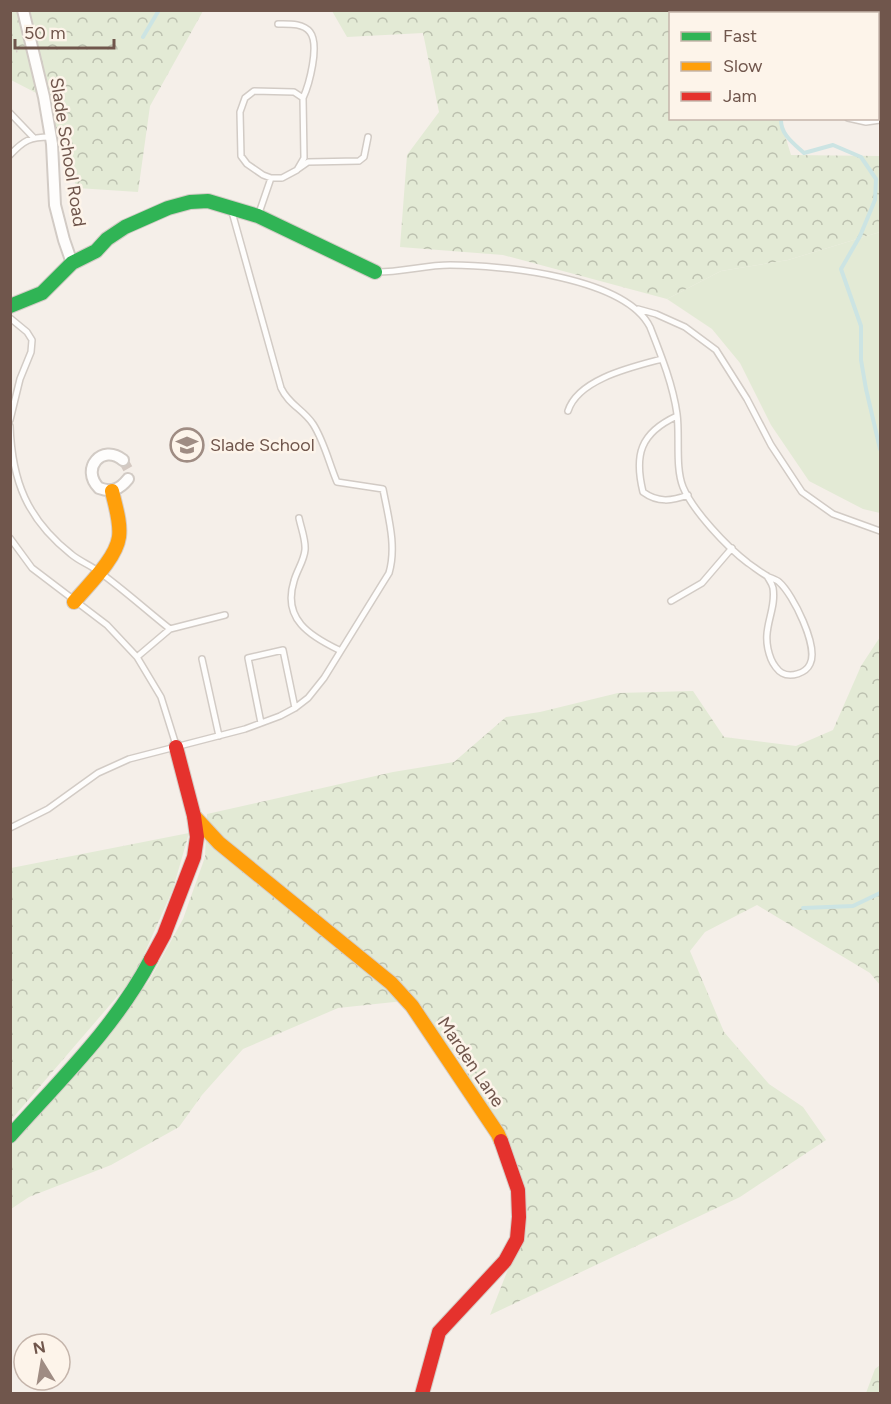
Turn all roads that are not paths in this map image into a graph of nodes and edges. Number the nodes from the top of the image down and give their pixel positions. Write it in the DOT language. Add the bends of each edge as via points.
graph roads {
  1 [pos="23,10"];
  2 [pos="278,24"];
  3 [pos="303,98"];
  4 [pos="10,112"];
  5 [pos="857,120"];
  6 [pos="880,120"];
  7 [pos="50,136"];
  8 [pos="368,136"];
  9 [pos="33,137"];
  10 [pos="10,155"];
  11 [pos="297,170"];
  12 [pos="271,178"];
  13 [pos="231,208"];
  14 [pos="258,216"];
  15 [pos="72,263"];
  16 [pos="375,272"];
  17 [pos="10,306"];
  18 [pos="636,309"];
  19 [pos="10,318"];
  20 [pos="662,359"];
  21 [pos="568,411"];
  22 [pos="677,416"];
  23 [pos="10,420"];
  24 [pos="10,426"];
  25 [pos="123,460"];
  26 [pos="128,479"];
  27 [pos="112,491"];
  28 [pos="688,495"];
  29 [pos="298,518"];
  30 [pos="880,531"];
  31 [pos="10,537"];
  32 [pos="732,548"];
  33 [pos="98,571"];
  34 [pos="766,576"];
  35 [pos="670,601"];
  36 [pos="74,602"];
  37 [pos="225,615"];
  38 [pos="170,629"];
  39 [pos="339,650"];
  40 [pos="137,657"];
  41 [pos="202,659"];
  42 [pos="295,708"];
  43 [pos="261,723"];
  44 [pos="219,736"];
  45 [pos="176,747"];
  46 [pos="194,816"];
  47 [pos="10,828"];
  48 [pos="10,1136"];
  49 [pos="422,1394"];
  1 -- 7 [label="street, Slade School Road"];
  2 -- 3 [label="lane" via="298,25 314,39 310,80"];
  3 -- 11 [label="lane" via="304,158"];
  3 -- 12 [label="lane" via="294,92 278,91 254,91 245,98 240,112 241,156"];
  4 -- 9 [label="lane"];
  5 -- 6 [label="lane"];
  7 -- 9 [label="lane"];
  7 -- 15 [label="street, Slade School Road" via="55,205"];
  8 -- 11 [label="lane" via="364,157 359,161 308,162"];
  9 -- 10 [label="lane"];
  11 -- 12 [label="lane" via="282,178"];
  12 -- 14 [label="lane"];
  13 -- 14 [label="street"];
  13 -- 15 [label="street" via="208,201 168,208 125,227 96,251"];
  13 -- 39 [label="lane" via="285,397 315,427 337,482 383,489 392,563 384,584"];
  14 -- 16 [label="street"];
  15 -- 17 [label="street" via="42,293"];
  16 -- 18 [label="lane" via="447,265 489,266 572,280"];
  18 -- 20 [label="lane" via="645,318"];
  18 -- 30 [label="lane" via="685,327 716,350 802,492 833,514"];
  19 -- 23 [label="lane" via="32,340"];
  20 -- 21 [label="lane" via="584,388 571,400"];
  20 -- 22 [label="lane"];
  22 -- 28 [label="lane" via="680,474"];
  22 -- 28 [label="lane" via="646,439 638,470 643,492 651,498 668,501"];
  24 -- 33 [label="lane" via="16,479 26,502 56,540"];
  25 -- 27 [label="street" via="105,454 92,466 95,484"];
  26 -- 27 [label="street"];
  27 -- 33 [label="street" via="119,538"];
  28 -- 32 [label="lane"];
  29 -- 39 [label="lane" via="306,549 291,594 293,611 307,633"];
  31 -- 36 [label="lane" via="32,568"];
  32 -- 34 [label="lane"];
  32 -- 35 [label="lane" via="702,583"];
  33 -- 36 [label="street"];
  33 -- 38 [label="lane"];
  34 -- 34 [label="lane" via="773,586 768,651 782,673 798,674 811,664 813,648 790,598 778,582"];
  36 -- 40 [label="lane" via="107,625"];
  37 -- 38 [label="lane"];
  38 -- 40 [label="lane"];
  39 -- 42 [label="lane" via="324,678"];
  40 -- 45 [label="lane" via="161,697"];
  41 -- 44 [label="lane"];
  42 -- 43 [label="lane"];
  42 -- 43 [label="lane" via="283,650 248,658"];
  43 -- 44 [label="lane"];
  44 -- 45 [label="lane"];
  45 -- 46 [label="street"];
  45 -- 47 [label="lane" via="129,759 98,773 48,809"];
  46 -- 48 [label="street" via="194,856 164,935 137,986"];
  46 -- 49 [label="street, Marden Lane" via="219,843 391,983 412,1006 498,1134 518,1190 517,1239 505,1261 439,1332"];
}
